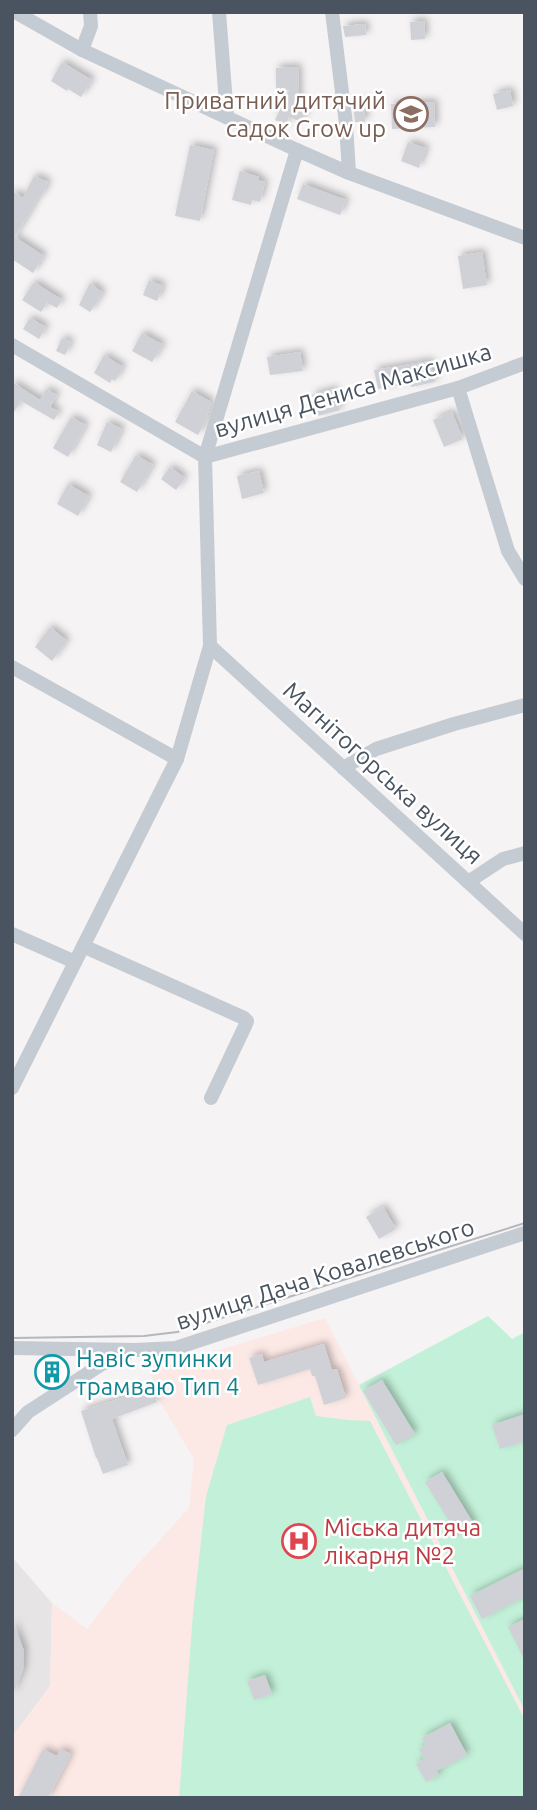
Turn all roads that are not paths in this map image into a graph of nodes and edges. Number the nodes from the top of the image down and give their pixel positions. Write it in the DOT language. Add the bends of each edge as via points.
graph roads {
  1 [pos="15,12"];
  2 [pos="90,12"];
  3 [pos="219,12"];
  4 [pos="332,12"];
  5 [pos="82,50"];
  6 [pos="227,117"];
  7 [pos="297,150"];
  8 [pos="349,173"];
  9 [pos="525,238"];
  10 [pos="12,345"];
  11 [pos="525,363"];
  12 [pos="458,388"];
  13 [pos="205,457"];
  14 [pos="525,579"];
  15 [pos="210,646"];
  16 [pos="12,667"];
  17 [pos="525,705"];
  18 [pos="177,759"];
  19 [pos="343,768"];
  20 [pos="525,853"];
  21 [pos="468,882"];
  22 [pos="12,934"];
  23 [pos="525,934"];
  24 [pos="83,946"];
  25 [pos="75,962"];
  26 [pos="12,1088"];
  27 [pos="211,1098"];
  28 [pos="525,1233"];
  29 [pos="12,1348"];
  30 [pos="135,1350"];
  31 [pos="12,1430"];
  1 -- 5 [label="street"];
  2 -- 5 [label="street" via="91,26"];
  3 -- 6 [label="street"];
  4 -- 8 [label="street"];
  5 -- 6 [label="street"];
  6 -- 7 [label="street"];
  7 -- 8 [label="street"];
  7 -- 13 [label="street"];
  8 -- 9 [label="street"];
  10 -- 13 [label="street, вулиця Дениса Максишка"];
  11 -- 12 [label="street, вулиця Дениса Максишка"];
  12 -- 13 [label="street, вулиця Дениса Максишка"];
  12 -- 14 [label="street" via="508,551"];
  13 -- 15 [label="street"];
  15 -- 18 [label="street"];
  15 -- 19 [label="street, Магнітогорська вулиця"];
  16 -- 18 [label="street"];
  17 -- 19 [label="street" via="376,749"];
  18 -- 24 [label="street"];
  19 -- 21 [label="street, Магнітогорська вулиця"];
  20 -- 21 [label="street" via="503,859"];
  21 -- 23 [label="street, Магнітогорська вулиця"];
  22 -- 25 [label="street"];
  24 -- 25 [label="street"];
  24 -- 27 [label="street" via="247,1021"];
  25 -- 26 [label="street"];
  28 -- 30 [label="street, вулиця Дача Ковалевського" via="176,1348"];
  29 -- 30 [label="street, вулиця Дача Ковалевського"];
  30 -- 31 [label="street" via="102,1364 28,1412"];
}
